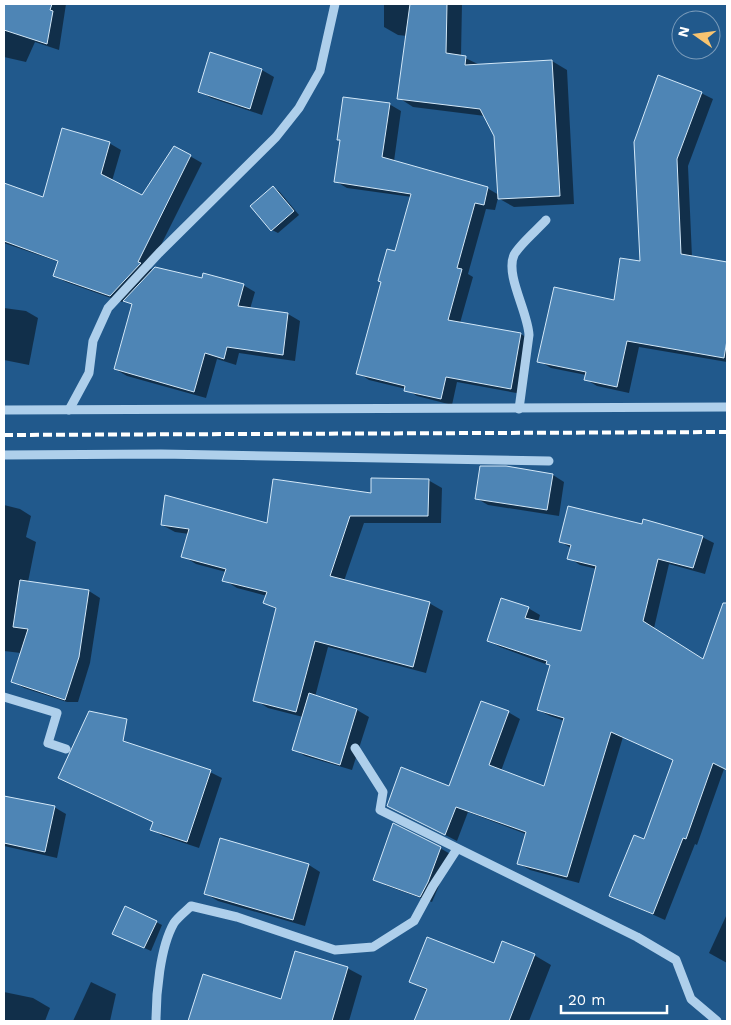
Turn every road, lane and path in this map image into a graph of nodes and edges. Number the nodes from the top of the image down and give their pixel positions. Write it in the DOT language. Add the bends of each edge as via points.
graph roads {
  1 [pos="335,4"];
  2 [pos="546,220"];
  3 [pos="727,407"];
  4 [pos="519,409"];
  5 [pos="4,410"];
  6 [pos="69,410"];
  7 [pos="4,456"];
  8 [pos="550,461"];
  9 [pos="4,697"];
  10 [pos="355,748"];
  11 [pos="66,749"];
  12 [pos="457,849"];
  13 [pos="156,1021"];
  14 [pos="717,1021"];
  1 -- 6 [label="street" via="320,71 299,108 276,137 108,308 92,341 89,374"];
  2 -- 4 [label="street" via="514,255 511,270 529,335"];
  3 -- 4 [label="street"];
  4 -- 6 [label="street"];
  5 -- 6 [label="street"];
  7 -- 8 [label="street" via="161,454"];
  9 -- 11 [label="street" via="57,713 48,743"];
  10 -- 12 [label="street" via="383,792 380,810"];
  12 -- 13 [label="street" via="414,921 373,947 335,950 238,916 191,906 174,923 165,949 156,987"];
  12 -- 14 [label="street" via="676,960 691,999"];
}
